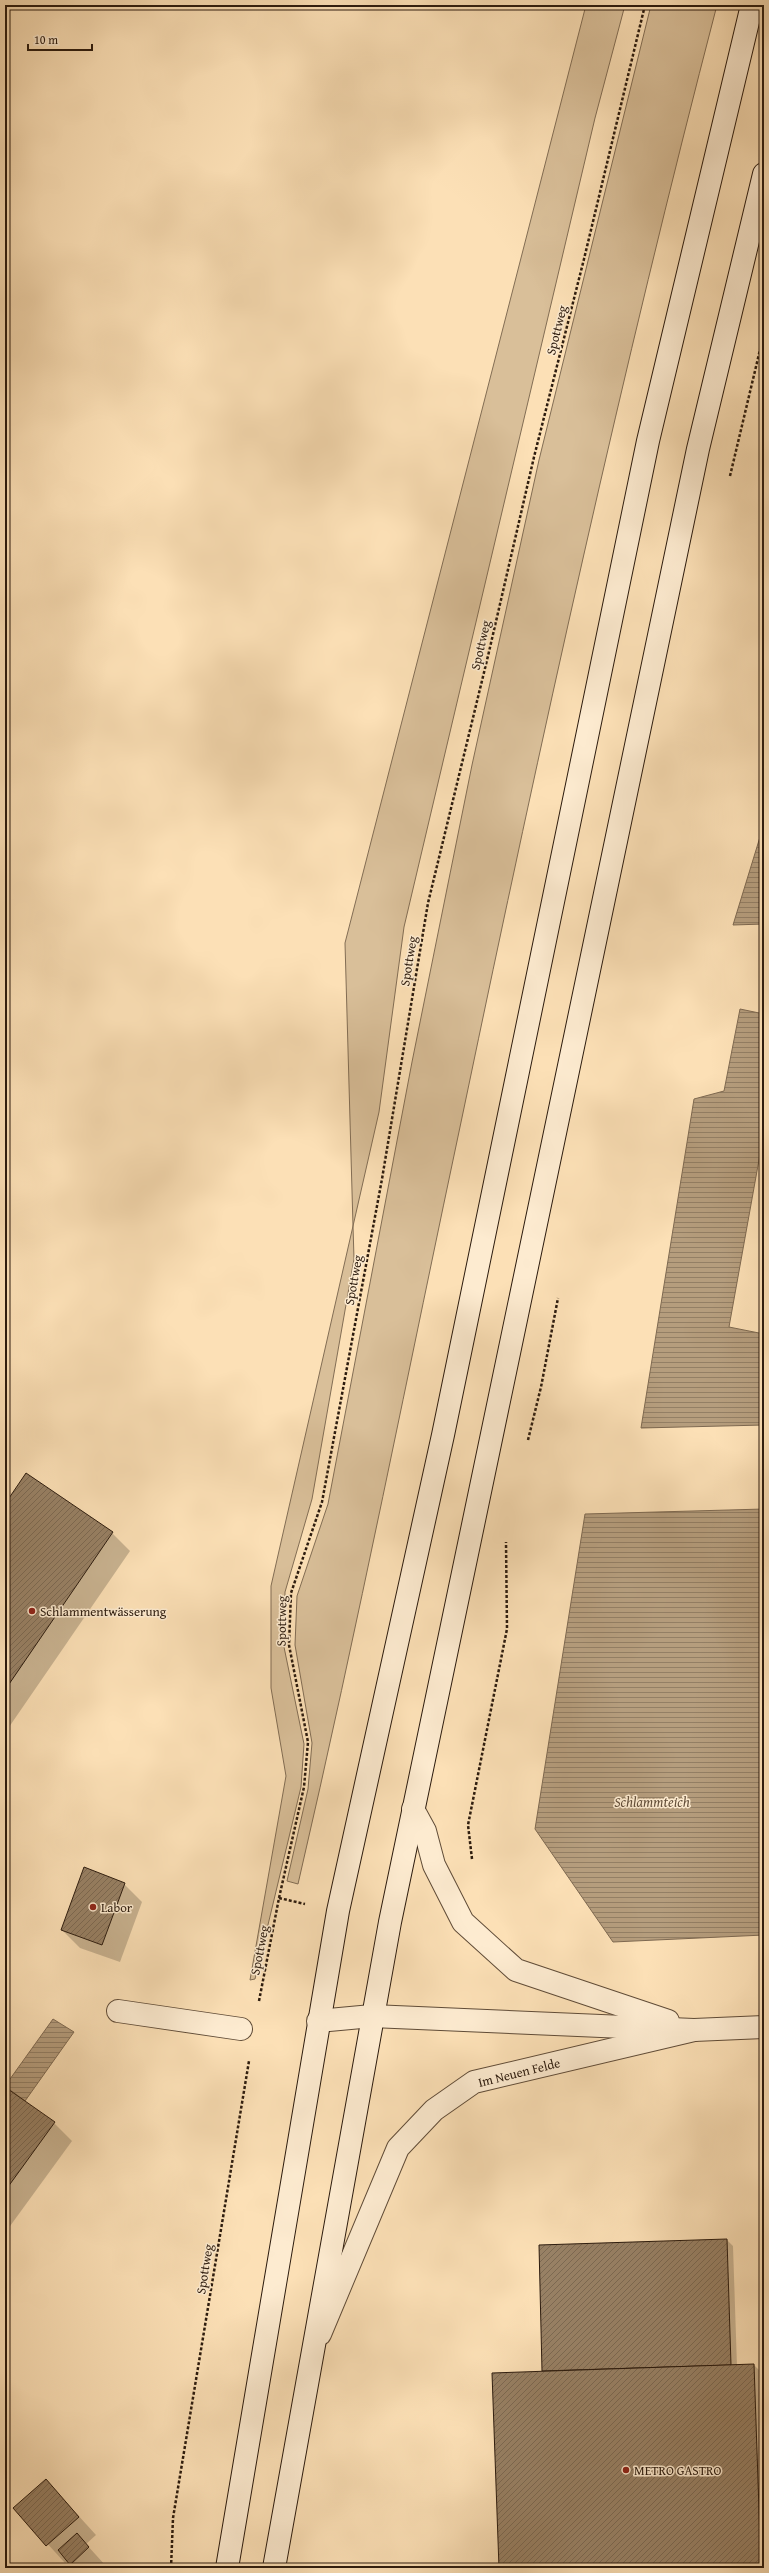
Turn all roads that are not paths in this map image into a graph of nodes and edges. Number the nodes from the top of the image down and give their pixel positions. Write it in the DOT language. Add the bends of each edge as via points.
graph roads {
  1 [pos="752,5"];
  2 [pos="764,174"];
  3 [pos="413,1809"];
  4 [pos="118,2011"];
  5 [pos="372,2016"];
  6 [pos="318,2020"];
  7 [pos="764,2027"];
  8 [pos="241,2029"];
  9 [pos="694,2030"];
  10 [pos="312,2355"];
  11 [pos="227,2568"];
  12 [pos="274,2568"];
  1 -- 6 [label="main road" via="648,441 443,1435 338,1911"];
  2 -- 3 [label="main road" via="696,456"];
  3 -- 5 [label="main road"];
  3 -- 9 [label="main road, Im Neuen Felde" via="425,1831 434,1865 463,1922 516,1970"];
  4 -- 8 [label="main road"];
  5 -- 6 [label="main road, Im Neuen Felde"];
  5 -- 9 [label="main road, Im Neuen Felde"];
  5 -- 10 [label="main road"];
  6 -- 11 [label="main road"];
  7 -- 9 [label="main road, Im Neuen Felde"];
  9 -- 10 [label="main road, Im Neuen Felde" via="474,2082 434,2110 398,2148"];
  10 -- 12 [label="main road"];
}
